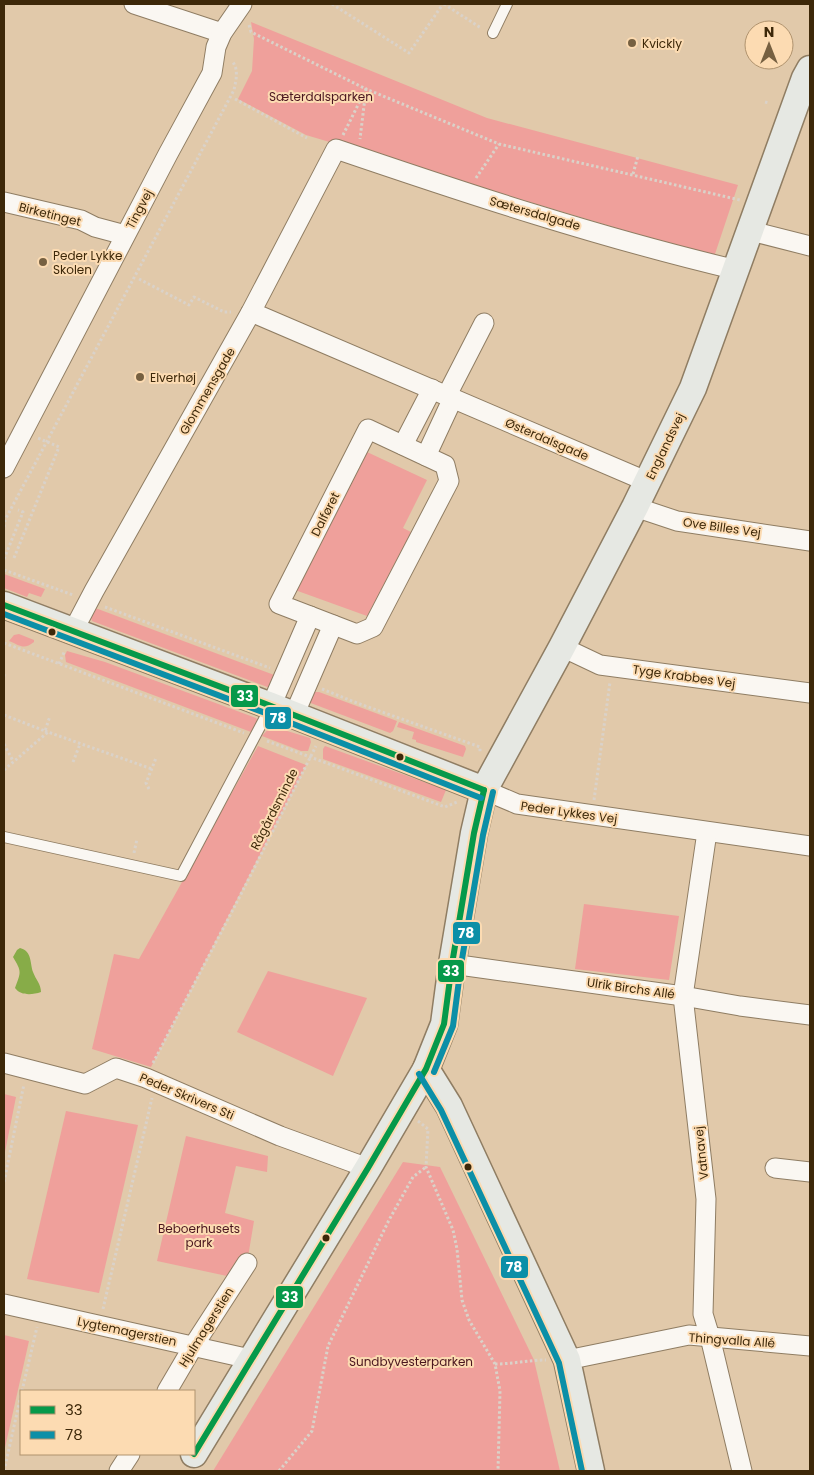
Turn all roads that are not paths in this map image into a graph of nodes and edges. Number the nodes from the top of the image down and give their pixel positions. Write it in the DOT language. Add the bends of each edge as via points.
graph roads {
  1 [pos="134,4"];
  2 [pos="507,4"];
  3 [pos="239,9"];
  4 [pos="493,33"];
  5 [pos="219,40"];
  6 [pos="808,76"];
  7 [pos="336,149"];
  8 [pos="4,202"];
  9 [pos="755,219"];
  10 [pos="125,235"];
  11 [pos="810,246"];
  12 [pos="737,270"];
  13 [pos="251,312"];
  14 [pos="484,323"];
  15 [pos="444,394"];
  16 [pos="403,445"];
  17 [pos="426,456"];
  18 [pos="4,468"];
  19 [pos="648,482"];
  20 [pos="635,507"];
  21 [pos="810,541"];
  22 [pos="5,609"];
  23 [pos="310,616"];
  24 [pos="333,625"];
  25 [pos="73,631"];
  26 [pos="562,648"];
  27 [pos="810,693"];
  28 [pos="283,710"];
  29 [pos="484,790"];
  30 [pos="708,832"];
  31 [pos="4,837"];
  32 [pos="810,846"];
  33 [pos="452,964"];
  34 [pos="683,996"];
  35 [pos="810,1015"];
  36 [pos="4,1063"];
  37 [pos="426,1069"];
  38 [pos="368,1168"];
  39 [pos="775,1168"];
  40 [pos="810,1172"];
  41 [pos="246,1263"];
  42 [pos="4,1304"];
  43 [pos="710,1337"];
  44 [pos="194,1345"];
  45 [pos="810,1346"];
  46 [pos="250,1359"];
  47 [pos="566,1360"];
  48 [pos="168,1390"];
  49 [pos="195,1452"];
  50 [pos="129,1455"];
  51 [pos="193,1455"];
  52 [pos="119,1471"];
  53 [pos="183,1471"];
  54 [pos="591,1471"];
  55 [pos="742,1471"];
  1 -- 5 [label="street" via="188,21"];
  2 -- 4 [label="lane"];
  3 -- 5 [label="street, Tingvej"];
  5 -- 10 [label="street, Tingvej" via="212,74"];
  6 -- 9 [label="street, Englandsvej"];
  7 -- 12 [label="street, Sætersdalgade" via="493,201"];
  7 -- 13 [label="street, Glommensgade"];
  8 -- 10 [label="street, Birketinget" via="81,220"];
  9 -- 11 [label="street"];
  9 -- 12 [label="street, Englandsvej"];
  10 -- 18 [label="street, Tingvej"];
  12 -- 19 [label="street, Englandsvej" via="693,388"];
  13 -- 15 [label="street, Østerdalsgade"];
  13 -- 25 [label="street, Glommensgade"];
  14 -- 15 [label="street"];
  15 -- 16 [label="street"];
  15 -- 17 [label="street"];
  15 -- 19 [label="street, Østerdalsgade"];
  16 -- 17 [label="street, Dalføret"];
  16 -- 23 [label="street, Dalføret" via="368,429 279,604"];
  17 -- 24 [label="street, Dalføret" via="445,465 449,481 373,628 357,634"];
  19 -- 20 [label="street, Englandsvej"];
  20 -- 21 [label="street, Ove Billes Vej" via="676,521"];
  20 -- 26 [label="street, Englandsvej"];
  22 -- 25 [label="street, Peder Lykkes Vej"];
  23 -- 24 [label="street, Dalføret"];
  23 -- 28 [label="street" via="285,674"];
  24 -- 28 [label="street" via="308,683"];
  25 -- 28 [label="street, Peder Lykkes Vej"];
  26 -- 27 [label="street, Tyge Krabbes Vej" via="611,667"];
  26 -- 29 [label="street, Englandsvej"];
  28 -- 29 [label="street, Peder Lykkes Vej"];
  28 -- 31 [label="lane" via="181,876"];
  29 -- 30 [label="street, Peder Lykkes Vej" via="517,804"];
  29 -- 33 [label="street, Englandsvej"];
  30 -- 32 [label="street, Peder Lykkes Vej"];
  30 -- 34 [label="street, Vatnavej"];
  33 -- 34 [label="street, Ulrik Birchs Allé"];
  33 -- 37 [label="street, Englandsvej" via="444,1024"];
  34 -- 35 [label="street, Ulrik Birchs Allé"];
  34 -- 43 [label="street, Vatnavej" via="706,1199 703,1314"];
  36 -- 38 [label="street, Peder Skrivers Sti" via="85,1084 116,1068 280,1136"];
  37 -- 38 [label="street, Englandsvej"];
  37 -- 47 [label="street" via="449,1106"];
  38 -- 46 [label="street, Englandsvej"];
  39 -- 40 [label="street"];
  41 -- 44 [label="street, Hjulmagerstien"];
  42 -- 44 [label="street, Lygtemagerstien"];
  43 -- 45 [label="street, Thingvalla Allé"];
  43 -- 47 [label="street, Thingvalla Allé" via="689,1335"];
  43 -- 55 [label="street, Vatnavej"];
  44 -- 46 [label="street, Lygtemagerstien"];
  44 -- 48 [label="street, Hjulmagerstien"];
  46 -- 49 [label="street, Englandsvej"];
  47 -- 54 [label="street"];
  50 -- 52 [label="street"];
  51 -- 53 [label="street, Englandsvej"];
}
